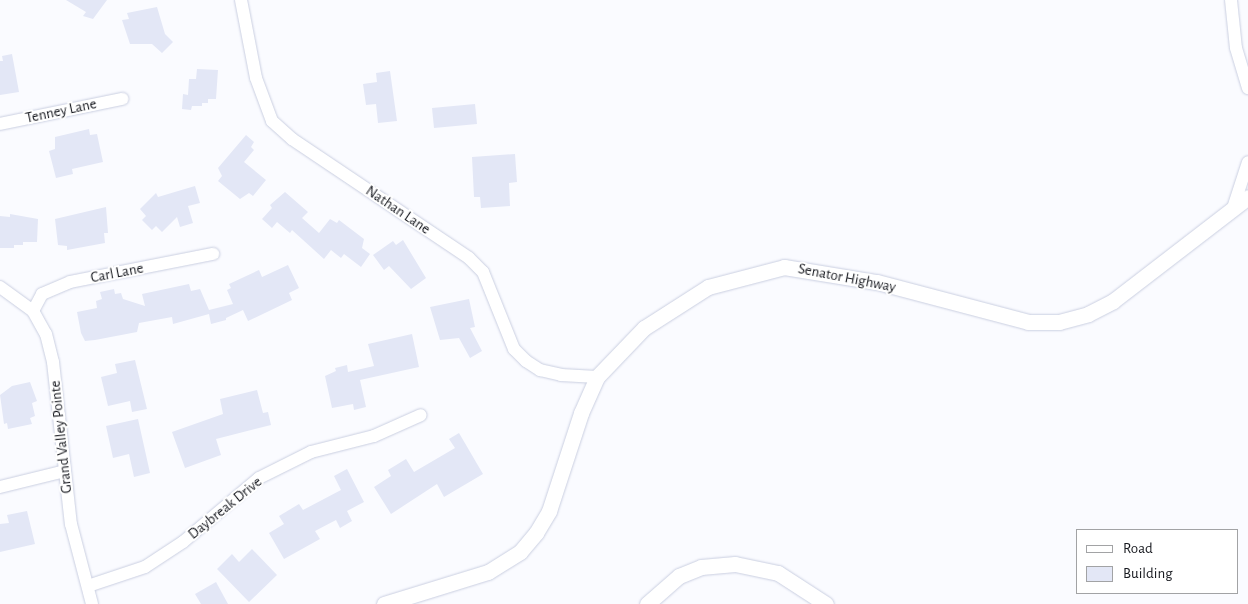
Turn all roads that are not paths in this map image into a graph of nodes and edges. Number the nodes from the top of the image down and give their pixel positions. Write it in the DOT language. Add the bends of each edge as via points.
graph roads {
  1 [pos="241,0"];
  2 [pos="1231,0"];
  3 [pos="1248,88"];
  4 [pos="122,98"];
  5 [pos="0,124"];
  6 [pos="1248,162"];
  7 [pos="1248,197"];
  8 [pos="1233,208"];
  9 [pos="213,254"];
  10 [pos="0,287"];
  11 [pos="33,312"];
  12 [pos="597,377"];
  13 [pos="421,415"];
  14 [pos="65,471"];
  15 [pos="0,487"];
  16 [pos="88,586"];
  17 [pos="92,604"];
  18 [pos="384,604"];
  19 [pos="647,604"];
  20 [pos="826,604"];
  1 -- 12 [label="street, Nathan Lane" via="256,78 272,121 292,139 469,258 483,272 514,349 526,361 540,370 561,375"];
  2 -- 3 [label="street" via="1236,48"];
  4 -- 5 [label="street, Tenney Lane"];
  6 -- 8 [label="street"];
  7 -- 8 [label="street, Senator Highway"];
  8 -- 12 [label="street, Senator Highway" via="1113,301 1088,314 1058,322 1028,322 877,282 784,267 731,278 686,299 644,328"];
  9 -- 11 [label="street, Carl Lane" via="70,282 42,294"];
  10 -- 11 [label="street, Grand Valley Pointe"];
  11 -- 14 [label="street, Grand Valley Pointe" via="46,334 53,362"];
  12 -- 18 [label="street, Senator Highway" via="581,413 548,511 520,552 488,572"];
  13 -- 16 [label="street, Daybreak Drive" via="374,436 311,452 259,478 182,542 146,567"];
  14 -- 15 [label="street"];
  14 -- 16 [label="street, Grand Valley Pointe" via="71,524"];
  16 -- 17 [label="street, Grand Valley Pointe"];
  19 -- 20 [label="street" via="679,576 701,567 735,564 778,573"];
}
